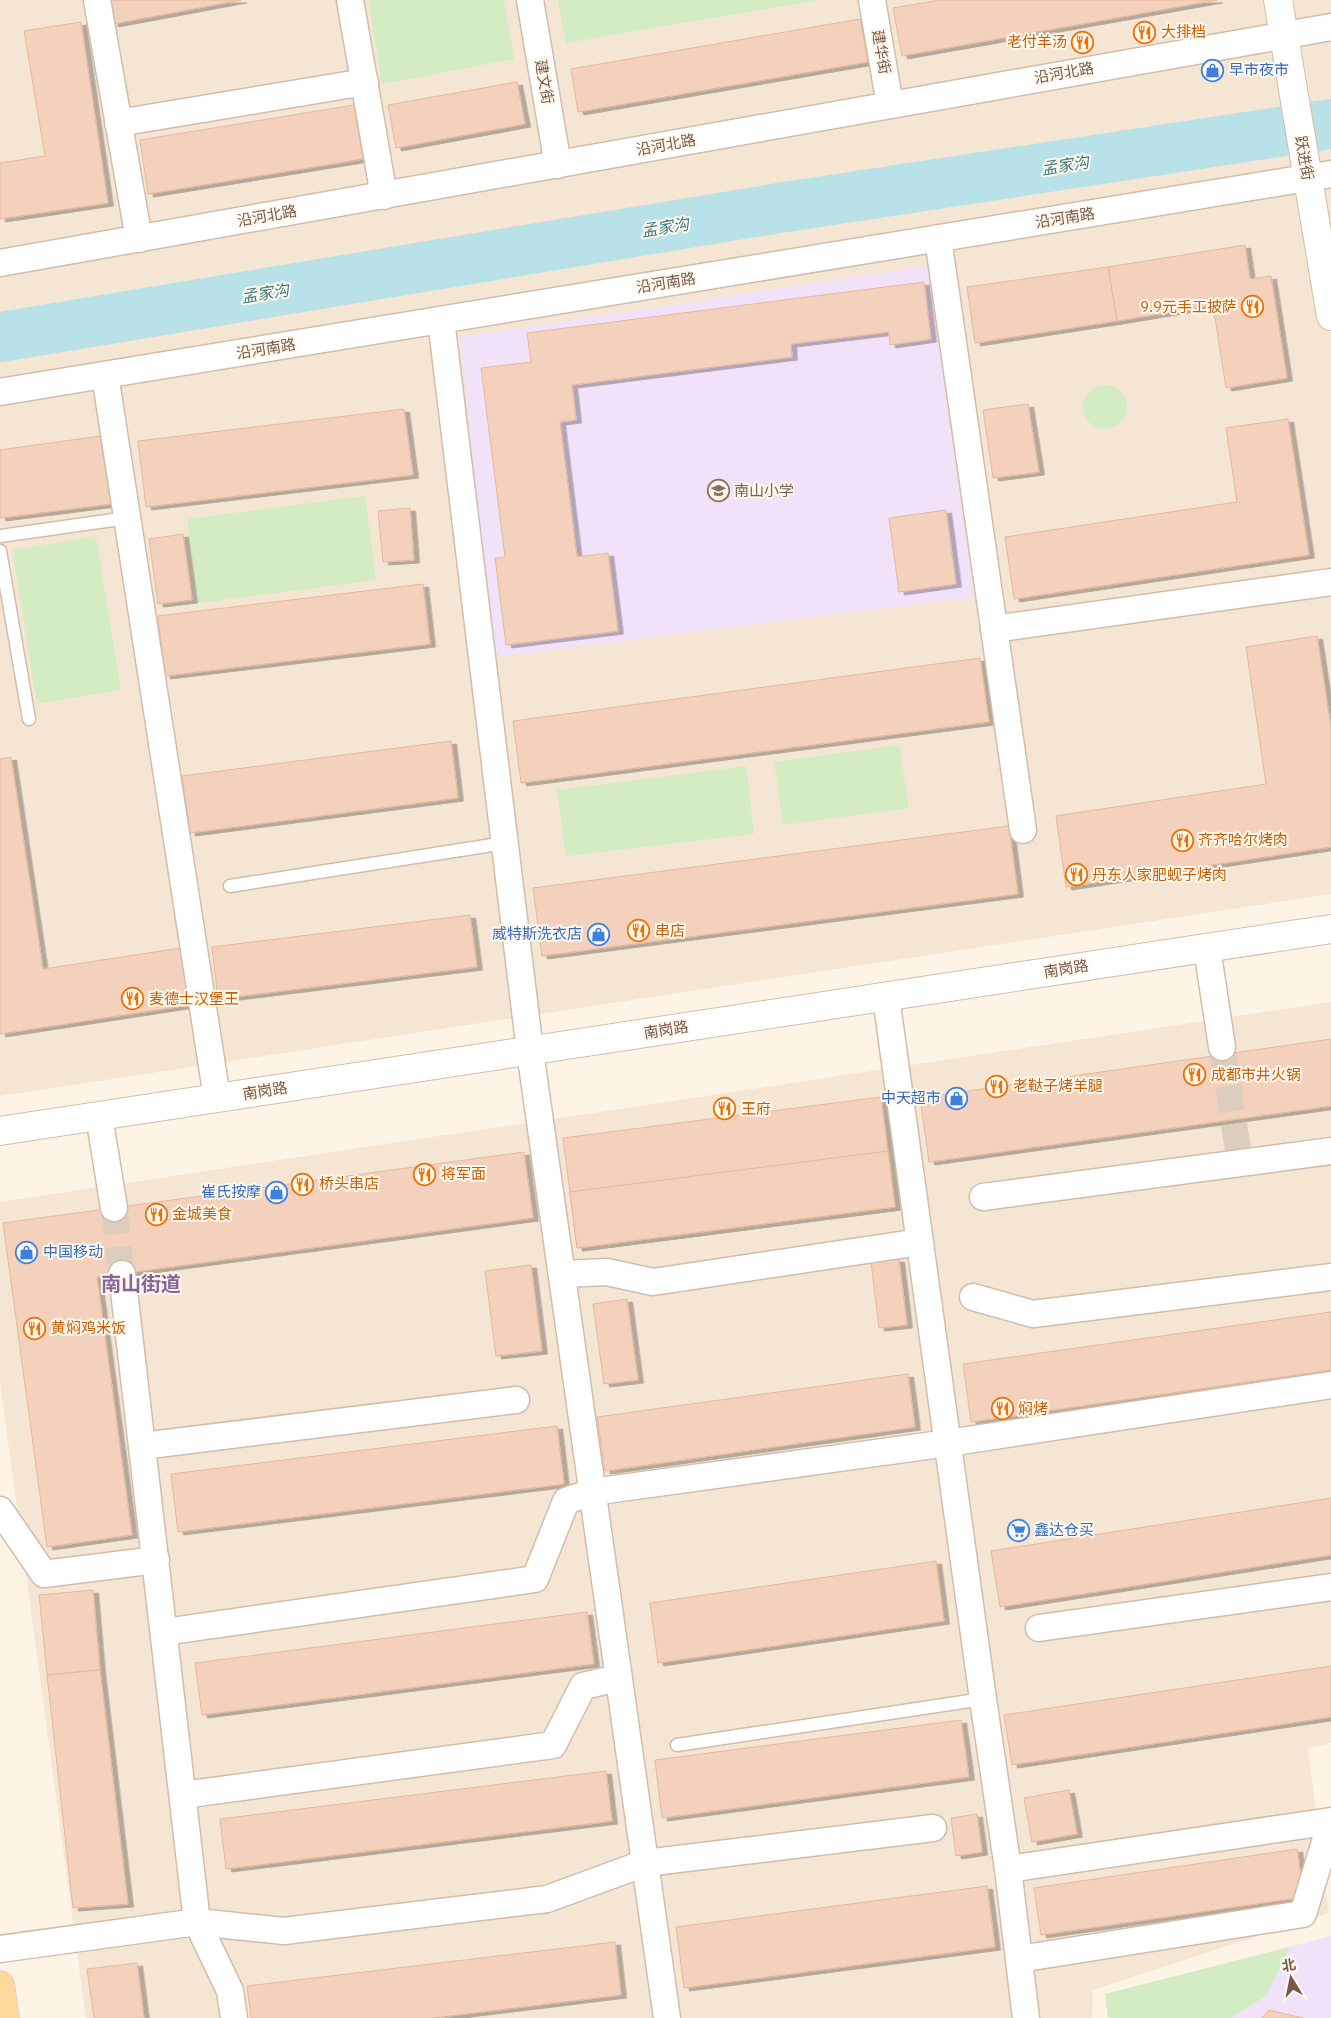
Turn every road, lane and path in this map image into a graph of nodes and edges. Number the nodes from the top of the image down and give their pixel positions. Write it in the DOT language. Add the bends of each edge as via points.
graph roads {
  1 [pos="97,0"];
  2 [pos="350,0"];
  3 [pos="530,0"];
  4 [pos="872,0"];
  5 [pos="1278,0"];
  6 [pos="1331,27"];
  7 [pos="1284,35"];
  8 [pos="365,82"];
  9 [pos="890,105"];
  10 [pos="118,123"];
  11 [pos="558,164"];
  12 [pos="1315,171"];
  13 [pos="384,196"];
  14 [pos="138,238"];
  15 [pos="938,238"];
  16 [pos="0,263"];
  17 [pos="1331,316"];
  18 [pos="441,320"];
  19 [pos="105,375"];
  20 [pos="0,392"];
  21 [pos="127,518"];
  22 [pos="0,536"];
  23 [pos="0,551"];
  24 [pos="1331,582"];
  25 [pos="994,628"];
  26 [pos="29,719"];
  27 [pos="1023,830"];
  28 [pos="505,843"];
  29 [pos="230,886"];
  30 [pos="1331,929"];
  31 [pos="1207,948"];
  32 [pos="886,997"];
  33 [pos="1222,1047"];
  34 [pos="530,1051"];
  35 [pos="217,1098"];
  36 [pos="99,1116"];
  37 [pos="0,1131"];
  38 [pos="1331,1151"];
  39 [pos="983,1196"];
  40 [pos="114,1208"];
  41 [pos="920,1242"];
  42 [pos="122,1274"];
  43 [pos="562,1274"];
  44 [pos="1331,1277"];
  45 [pos="973,1297"];
  46 [pos="1331,1385"];
  47 [pos="516,1400"];
  48 [pos="948,1443"];
  49 [pos="142,1446"];
  50 [pos="592,1492"];
  51 [pos="0,1510"];
  52 [pos="156,1560"];
  53 [pos="1331,1587"];
  54 [pos="1039,1628"];
  55 [pos="164,1632"];
  56 [pos="618,1678"];
  57 [pos="983,1699"];
  58 [pos="677,1745"];
  59 [pos="183,1794"];
  60 [pos="1331,1822"];
  61 [pos="933,1828"];
  62 [pos="645,1864"];
  63 [pos="1008,1869"];
  64 [pos="197,1922"];
  65 [pos="0,1949"];
  66 [pos="1019,1959"];
  67 [pos="0,1985"];
  68 [pos="5,2018"];
  69 [pos="234,2018"];
  70 [pos="667,2018"];
  71 [pos="1026,2018"];
  1 -- 10 [label="street"];
  2 -- 8 [label="street"];
  3 -- 11 [label="street, 建文街"];
  4 -- 9 [label="street, 建华街"];
  5 -- 7 [label="street, 跃进街"];
  6 -- 7 [label="street, 沿河北路"];
  7 -- 9 [label="street, 沿河北路"];
  7 -- 12 [label="street, 跃进街"];
  8 -- 10 [label="street"];
  8 -- 13 [label="street"];
  9 -- 11 [label="street, 沿河北路"];
  10 -- 14 [label="street"];
  11 -- 13 [label="street, 沿河北路"];
  12 -- 15 [label="street, 沿河南路"];
  12 -- 17 [label="street, 跃进街"];
  13 -- 14 [label="street, 沿河北路"];
  14 -- 16 [label="street, 沿河北路"];
  15 -- 18 [label="street, 沿河南路"];
  15 -- 25 [label="street"];
  18 -- 19 [label="street, 沿河南路"];
  18 -- 28 [label="street"];
  19 -- 20 [label="street, 沿河南路"];
  19 -- 21 [label="street"];
  21 -- 22 [label="lane"];
  21 -- 35 [label="street"];
  23 -- 26 [label="lane"];
  24 -- 25 [label="street"];
  25 -- 27 [label="street"];
  28 -- 29 [label="lane"];
  28 -- 34 [label="street"];
  30 -- 31 [label="street, 南岗路"];
  31 -- 32 [label="street, 南岗路"];
  31 -- 33 [label="street"];
  32 -- 34 [label="street, 南岗路"];
  32 -- 41 [label="street"];
  34 -- 35 [label="street, 南岗路"];
  34 -- 43 [label="street"];
  35 -- 36 [label="street, 南岗路"];
  36 -- 37 [label="street, 南岗路"];
  36 -- 40 [label="street"];
  38 -- 39 [label="street"];
  41 -- 43 [label="street" via="653,1282 607,1272"];
  41 -- 48 [label="street"];
  42 -- 49 [label="street"];
  43 -- 50 [label="street"];
  44 -- 45 [label="street" via="1032,1314"];
  46 -- 48 [label="street"];
  47 -- 49 [label="street"];
  48 -- 50 [label="street"];
  48 -- 57 [label="street"];
  49 -- 52 [label="street"];
  50 -- 55 [label="street" via="566,1501 535,1579"];
  50 -- 56 [label="street"];
  51 -- 52 [label="street" via="44,1574"];
  52 -- 55 [label="street"];
  53 -- 54 [label="street"];
  55 -- 59 [label="street"];
  56 -- 59 [label="street" via="583,1686 552,1745"];
  56 -- 62 [label="street"];
  57 -- 58 [label="lane"];
  57 -- 63 [label="street"];
  59 -- 64 [label="street"];
  60 -- 63 [label="street"];
  60 -- 66 [label="street" via="1303,1914"];
  61 -- 62 [label="street"];
  62 -- 64 [label="street" via="547,1899 284,1931"];
  62 -- 70 [label="street"];
  63 -- 66 [label="street"];
  64 -- 65 [label="street"];
  64 -- 69 [label="street" via="230,1991"];
  66 -- 71 [label="street"];
  67 -- 68 [label="main road"];
}
